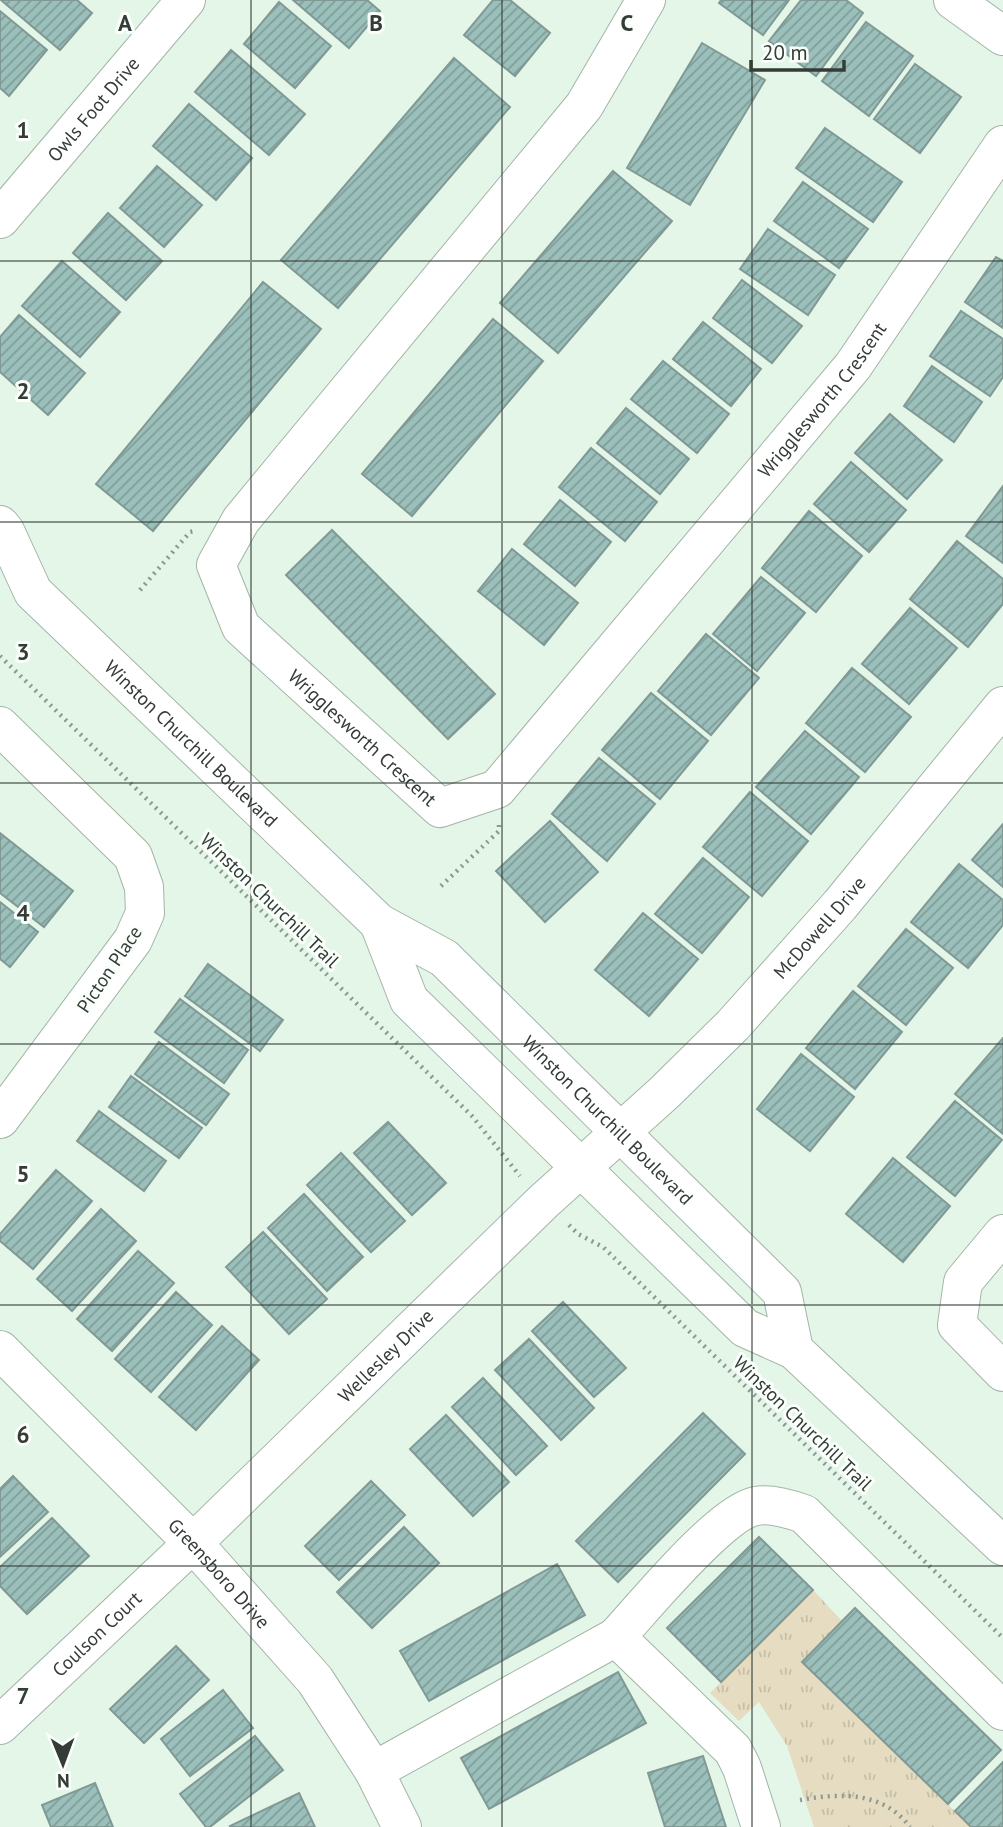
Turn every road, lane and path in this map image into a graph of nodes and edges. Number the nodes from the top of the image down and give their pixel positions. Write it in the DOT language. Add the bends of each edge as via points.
graph roads {
  1 [pos="186,0"];
  2 [pos="646,0"];
  3 [pos="953,0"];
  4 [pos="1003,36"];
  5 [pos="1003,145"];
  6 [pos="0,219"];
  7 [pos="0,525"];
  8 [pos="17,586"];
  9 [pos="0,656"];
  10 [pos="1003,706"];
  11 [pos="0,726"];
  12 [pos="497,789"];
  13 [pos="441,887"];
  14 [pos="379,923"];
  15 [pos="0,1119"];
  16 [pos="620,1132"];
  17 [pos="580,1168"];
  18 [pos="514,1170"];
  19 [pos="578,1234"];
  20 [pos="1003,1234"];
  21 [pos="0,1350"];
  22 [pos="794,1350"];
  23 [pos="1003,1372"];
  24 [pos="193,1543"];
  25 [pos="1003,1546"];
  26 [pos="615,1637"];
  27 [pos="1003,1638"];
  28 [pos="1003,1711"];
  29 [pos="0,1725"];
  30 [pos="374,1771"];
  31 [pos="800,1800"];
  32 [pos="402,1827"];
  33 [pos="761,1827"];
  34 [pos="910,1827"];
  1 -- 6 [label="street, Owls Foot Drive"];
  2 -- 12 [label="street, Wrigglesworth Crescent" via="584,106 241,520 216,565 241,627 440,807"];
  3 -- 4 [label="street"];
  5 -- 12 [label="street, Wrigglesworth Crescent" via="853,366"];
  7 -- 8 [label="street, Winston Churchill Boulevard"];
  8 -- 14 [label="street, Winston Churchill Boulevard"];
  9 -- 18 [label="path, Winston Churchill Trail" via="472,1116"];
  10 -- 16 [label="street, McDowell Drive" via="768,988"];
  11 -- 15 [label="street, Picton Place" via="133,856 144,887 145,913 133,940"];
  12 -- 13 [label="path" via="499,831"];
  14 -- 16 [label="street, Winston Churchill Boulevard" via="444,958"];
  14 -- 17 [label="street, Winston Churchill Boulevard" via="409,1000"];
  16 -- 17 [label="street, McDowell Drive"];
  16 -- 22 [label="street, Winston Churchill Boulevard" via="782,1292"];
  17 -- 22 [label="street, Winston Churchill Boulevard" via="745,1328"];
  17 -- 24 [label="street, Wellesley Drive"];
  19 -- 27 [label="path, Winston Churchill Trail" via="603,1247"];
  20 -- 23 [label="street" via="963,1282 957,1325"];
  21 -- 24 [label="street, Greensboro Drive"];
  22 -- 25 [label="street, Winston Churchill Boulevard"];
  24 -- 29 [label="street, Coulson Court"];
  24 -- 30 [label="street, Greensboro Drive" via="315,1680"];
  26 -- 28 [label="street" via="726,1520 756,1506 786,1508 804,1514"];
  26 -- 30 [label="street"];
  26 -- 33 [label="street" via="733,1750"];
  30 -- 32 [label="street, Greensboro Drive"];
  31 -- 34 [label="path" via="833,1794 869,1798 900,1813"];
}
